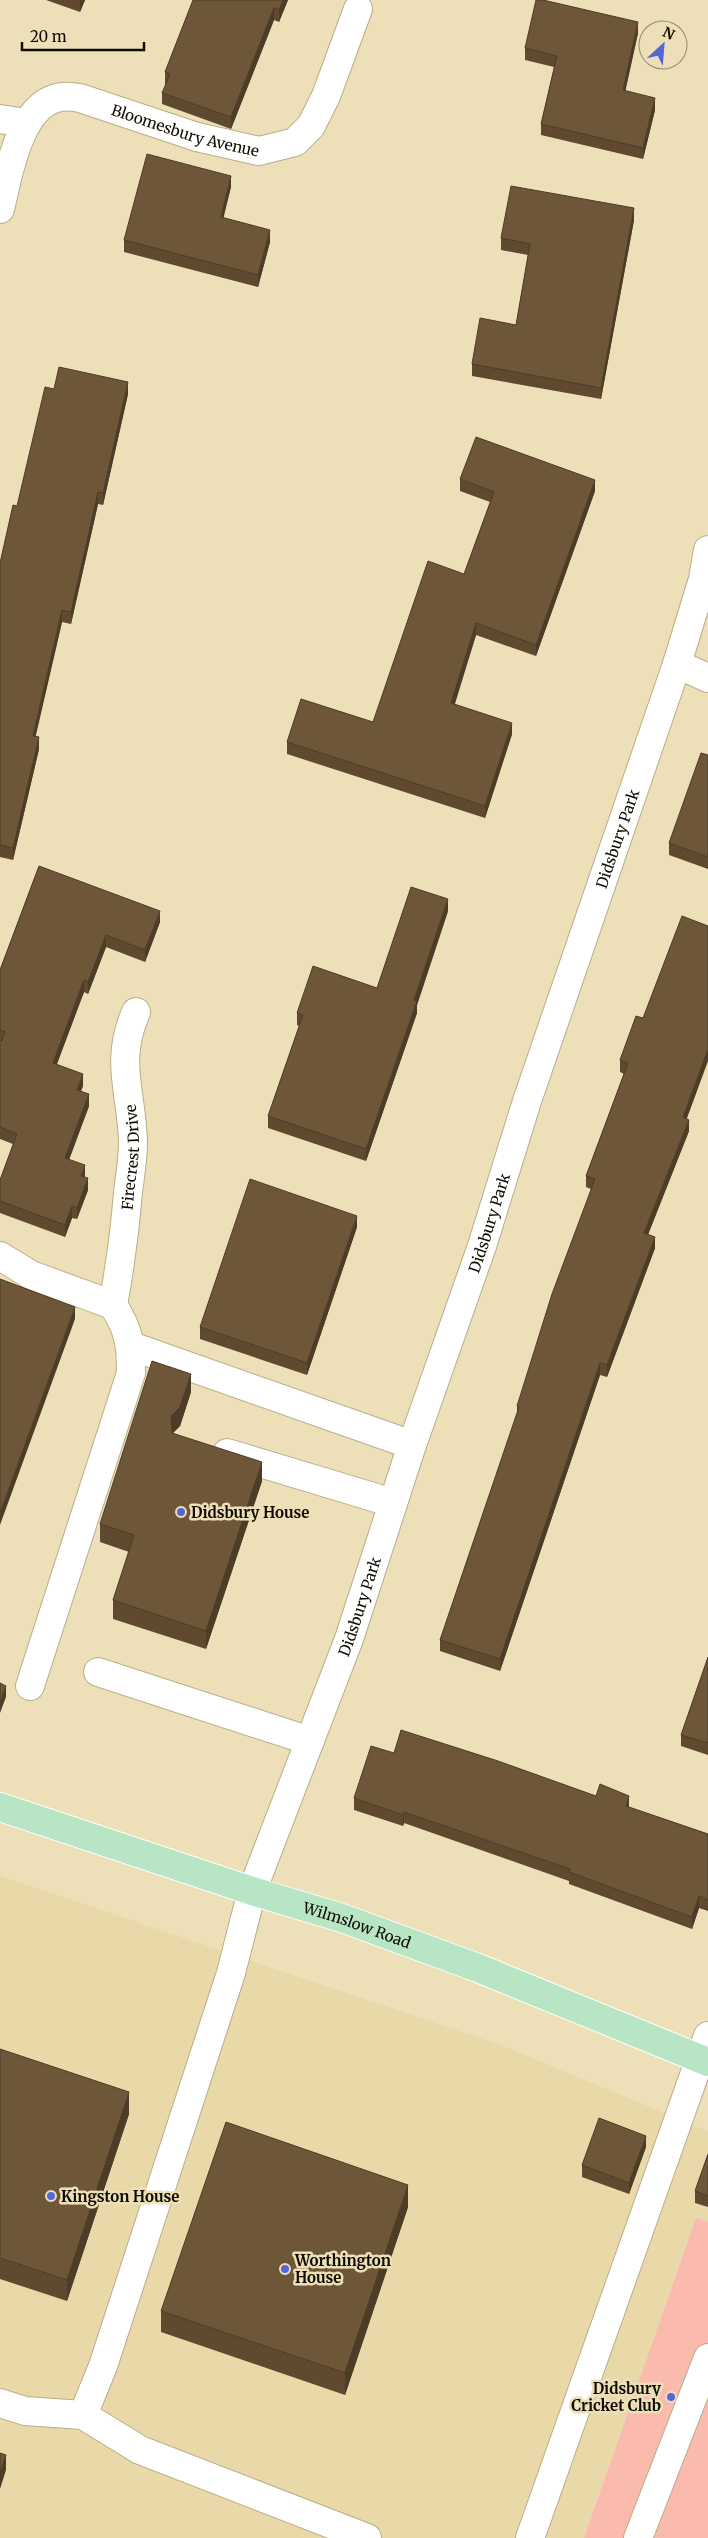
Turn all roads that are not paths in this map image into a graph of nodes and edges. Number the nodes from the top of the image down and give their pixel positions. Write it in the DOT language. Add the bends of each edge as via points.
graph roads {
  1 [pos="358,9"];
  2 [pos="0,119"];
  3 [pos="27,123"];
  4 [pos="0,209"];
  5 [pos="708,550"];
  6 [pos="677,664"];
  7 [pos="708,678"];
  8 [pos="136,1012"];
  9 [pos="0,1256"];
  10 [pos="113,1305"];
  11 [pos="131,1346"];
  12 [pos="412,1445"];
  13 [pos="204,1446"];
  14 [pos="393,1503"];
  15 [pos="98,1672"];
  16 [pos="30,1686"];
  17 [pos="310,1741"];
  18 [pos="0,1807"];
  19 [pos="252,1891"];
  20 [pos="705,2052"];
  21 [pos="708,2358"];
  22 [pos="0,2403"];
  23 [pos="83,2415"];
  24 [pos="367,2538"];
  25 [pos="530,2538"];
  26 [pos="638,2538"];
  1 -- 3 [label="street, Bloomesbury Avenue" via="326,96 311,126 295,142 259,152 197,137 80,98 60,97 41,106"];
  2 -- 3 [label="street"];
  3 -- 4 [label="street, Bloomesbury Avenue" via="11,162"];
  5 -- 6 [label="street, Didsbury Park" via="703,580"];
  6 -- 7 [label="street"];
  6 -- 12 [label="street, Didsbury Park"];
  8 -- 10 [label="street, Firecrest Drive" via="124,1050 133,1144 124,1249"];
  9 -- 10 [label="street" via="31,1274"];
  10 -- 11 [label="street" via="124,1323"];
  11 -- 12 [label="street"];
  11 -- 16 [label="street" via="131,1373 127,1387"];
  12 -- 14 [label="street, Didsbury Park"];
  13 -- 14 [label="street"];
  14 -- 17 [label="street, Didsbury Park" via="349,1639"];
  15 -- 17 [label="street"];
  17 -- 19 [label="street, Didsbury Park"];
  18 -- 19 [label="main road, Wilmslow Road"];
  19 -- 20 [label="main road, Wilmslow Road" via="342,1918"];
  19 -- 23 [label="street, Didsbury Park" via="231,1973 106,2357"];
  20 -- 25 [label="street"];
  21 -- 26 [label="street"];
  22 -- 23 [label="street" via="25,2412"];
  23 -- 24 [label="street" via="140,2450"];
}
